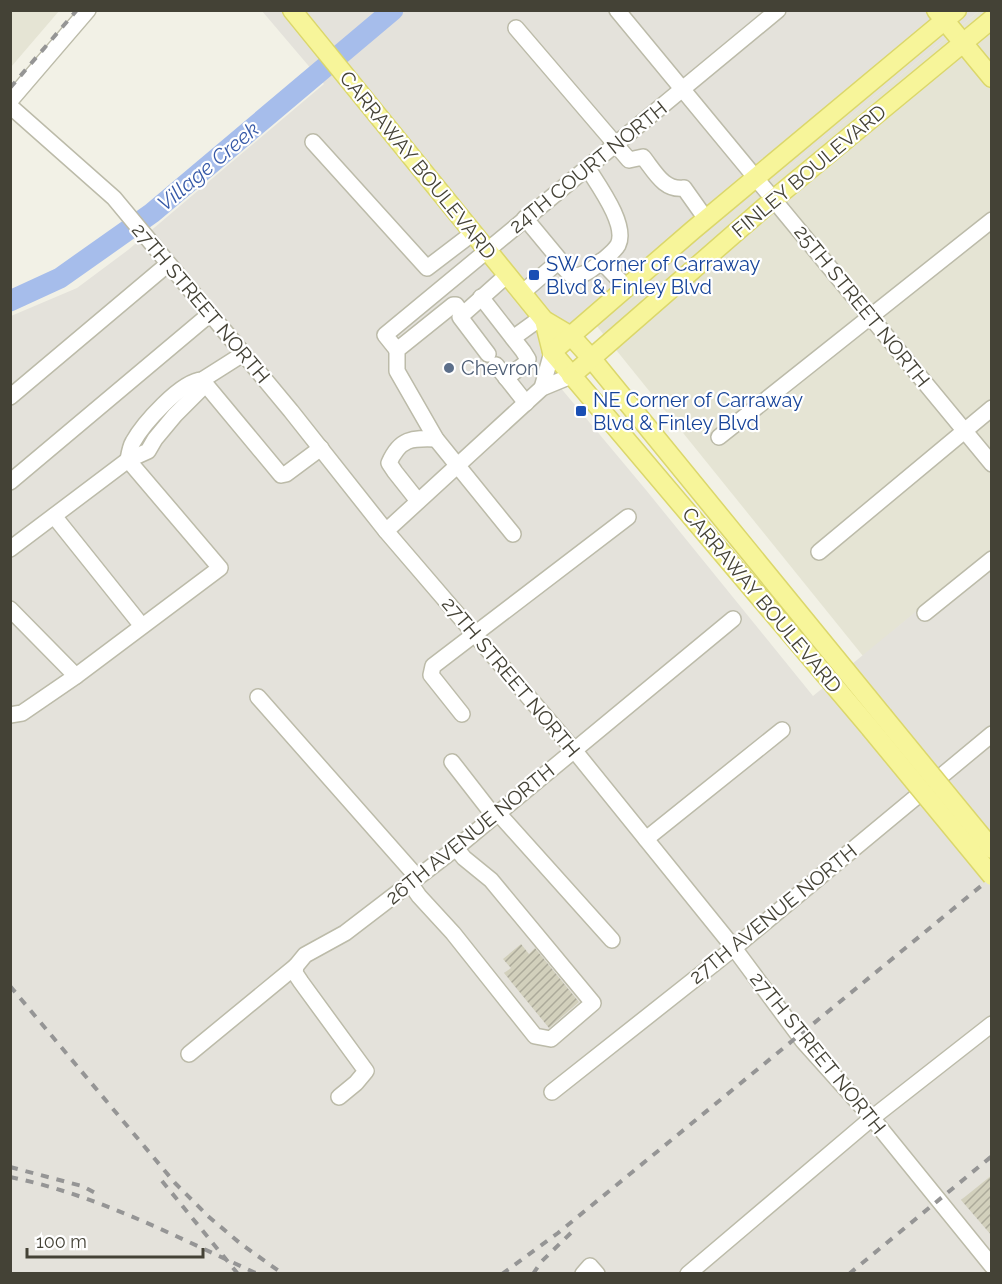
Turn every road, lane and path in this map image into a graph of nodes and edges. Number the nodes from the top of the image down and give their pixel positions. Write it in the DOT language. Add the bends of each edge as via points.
graph roads {
  1 [pos="88,10"];
  2 [pos="292,10"];
  3 [pos="617,10"];
  4 [pos="778,10"];
  5 [pos="946,14"];
  6 [pos="992,19"];
  7 [pos="516,28"];
  8 [pos="962,43"];
  9 [pos="992,78"];
  10 [pos="683,89"];
  11 [pos="10,101"];
  12 [pos="10,106"];
  13 [pos="314,142"];
  14 [pos="615,145"];
  15 [pos="587,167"];
  16 [pos="756,177"];
  17 [pos="774,199"];
  18 [pos="525,218"];
  19 [pos="706,219"];
  20 [pos="992,220"];
  21 [pos="473,233"];
  22 [pos="486,250"];
  23 [pos="601,261"];
  24 [pos="558,262"];
  25 [pos="168,264"];
  26 [pos="507,275"];
  27 [pos="627,288"];
  28 [pos="522,293"];
  29 [pos="481,297"];
  30 [pos="462,313"];
  31 [pos="210,314"];
  32 [pos="870,316"];
  33 [pos="543,319"];
  34 [pos="571,336"];
  35 [pos="513,338"];
  36 [pos="397,350"];
  37 [pos="552,352"];
  38 [pos="243,354"];
  39 [pos="591,358"];
  40 [pos="571,376"];
  41 [pos="506,378"];
  42 [pos="202,380"];
  43 [pos="542,388"];
  44 [pos="10,398"];
  45 [pos="526,403"];
  46 [pos="992,408"];
  47 [pos="964,430"];
  48 [pos="719,437"];
  49 [pos="436,439"];
  50 [pos="321,448"];
  51 [pos="128,460"];
  52 [pos="992,464"];
  53 [pos="456,466"];
  54 [pos="10,482"];
  55 [pos="418,501"];
  56 [pos="54,516"];
  57 [pos="628,517"];
  58 [pos="386,531"];
  59 [pos="513,534"];
  60 [pos="10,549"];
  61 [pos="819,552"];
  62 [pos="992,559"];
  63 [pos="10,609"];
  64 [pos="925,613"];
  65 [pos="733,619"];
  66 [pos="142,626"];
  67 [pos="474,634"];
  68 [pos="76,676"];
  69 [pos="258,697"];
  70 [pos="462,714"];
  71 [pos="10,716"];
  72 [pos="877,722"];
  73 [pos="782,730"];
  74 [pos="992,734"];
  75 [pos="574,750"];
  76 [pos="452,762"];
  77 [pos="496,815"];
  78 [pos="646,839"];
  79 [pos="456,848"];
  80 [pos="992,849"];
  81 [pos="992,876"];
  82 [pos="414,880"];
  83 [pos="612,940"];
  84 [pos="734,948"];
  85 [pos="296,966"];
  86 [pos="992,1024"];
  87 [pos="189,1054"];
  88 [pos="552,1092"];
  89 [pos="339,1097"];
  90 [pos="872,1118"];
  91 [pos="992,1266"];
  92 [pos="583,1274"];
  93 [pos="597,1274"];
  94 [pos="688,1274"];
  1 -- 11 [label="street"];
  2 -- 21 [label="main road, CARRAWAY BOULEVARD"];
  3 -- 10 [label="street, 25TH STREET NORTH"];
  4 -- 10 [label="street, 24TH COURT NORTH"];
  5 -- 8 [label="main road"];
  5 -- 16 [label="main road, FINLEY BOULEVARD"];
  6 -- 8 [label="main road, FINLEY BOULEVARD"];
  7 -- 14 [label="street"];
  8 -- 9 [label="main road"];
  8 -- 17 [label="main road, FINLEY BOULEVARD"];
  10 -- 14 [label="street, 24TH COURT NORTH"];
  10 -- 16 [label="street, 25TH STREET NORTH"];
  12 -- 25 [label="street, 27TH STREET NORTH" via="114,198"];
  13 -- 21 [label="street" via="427,268"];
  14 -- 15 [label="street, 24TH COURT NORTH"];
  14 -- 19 [label="street" via="629,160 643,157 668,188 684,189"];
  15 -- 18 [label="street, 24TH COURT NORTH"];
  15 -- 23 [label="street" via="620,229 618,244"];
  16 -- 17 [label="street, 25TH STREET NORTH"];
  16 -- 19 [label="main road, FINLEY BOULEVARD"];
  17 -- 32 [label="street, 25TH STREET NORTH"];
  17 -- 39 [label="main road, FINLEY BOULEVARD"];
  18 -- 22 [label="street, 24TH COURT NORTH"];
  18 -- 24 [label="street" via="556,254"];
  19 -- 27 [label="main road, FINLEY BOULEVARD"];
  20 -- 32 [label="street"];
  21 -- 22 [label="main road, CARRAWAY BOULEVARD"];
  22 -- 26 [label="main road, CARRAWAY BOULEVARD"];
  22 -- 36 [label="street, 24TH COURT NORTH" via="385,335"];
  23 -- 24 [label="street" via="581,276 572,276"];
  23 -- 27 [label="street"];
  24 -- 28 [label="street"];
  25 -- 31 [label="street, 27TH STREET NORTH"];
  25 -- 44 [label="street"];
  26 -- 28 [label="main road, CARRAWAY BOULEVARD"];
  26 -- 29 [label="street"];
  27 -- 34 [label="main road, FINLEY BOULEVARD"];
  28 -- 33 [label="main road, CARRAWAY BOULEVARD"];
  29 -- 30 [label="street"];
  29 -- 35 [label="street"];
  30 -- 36 [label="street" via="453,305"];
  30 -- 41 [label="street" via="462,321"];
  31 -- 38 [label="street, 27TH STREET NORTH"];
  31 -- 54 [label="street"];
  32 -- 47 [label="street, 25TH STREET NORTH"];
  32 -- 48 [label="street"];
  33 -- 34 [label="main road, CARRAWAY BOULEVARD"];
  33 -- 35 [label="street"];
  33 -- 37 [label="main road, CARRAWAY BOULEVARD"];
  34 -- 37 [label="main road, FINLEY BOULEVARD"];
  34 -- 39 [label="main road, CARRAWAY BOULEVARD"];
  35 -- 41 [label="street" via="528,359"];
  36 -- 49 [label="street" via="397,371"];
  37 -- 40 [label="main road, CARRAWAY BOULEVARD"];
  37 -- 43 [label="street"];
  38 -- 42 [label="street"];
  38 -- 50 [label="street, 27TH STREET NORTH"];
  39 -- 40 [label="main road, FINLEY BOULEVARD"];
  39 -- 72 [label="main road, CARRAWAY BOULEVARD"];
  40 -- 43 [label="street, FINLEY BOULEVARD"];
  40 -- 72 [label="main road, CARRAWAY BOULEVARD"];
  41 -- 45 [label="street"];
  42 -- 50 [label="street" via="281,475"];
  42 -- 51 [label="street" via="184,388 151,417 131,444"];
  43 -- 45 [label="street, FINLEY BOULEVARD"];
  45 -- 53 [label="street, FINLEY BOULEVARD"];
  46 -- 47 [label="street"];
  47 -- 52 [label="street, 25TH STREET NORTH"];
  47 -- 61 [label="street"];
  49 -- 53 [label="street"];
  49 -- 55 [label="street" via="413,438 394,451 389,462"];
  50 -- 58 [label="street, 27TH STREET NORTH"];
  51 -- 56 [label="street"];
  51 -- 66 [label="street" via="220,568"];
  53 -- 55 [label="street, FINLEY BOULEVARD"];
  53 -- 59 [label="street"];
  55 -- 58 [label="street, FINLEY BOULEVARD"];
  56 -- 60 [label="street"];
  56 -- 66 [label="street"];
  57 -- 67 [label="street"];
  58 -- 67 [label="street, 27TH STREET NORTH"];
  62 -- 64 [label="street"];
  63 -- 68 [label="street"];
  65 -- 75 [label="street, 26TH AVENUE NORTH"];
  66 -- 68 [label="street"];
  67 -- 70 [label="street" via="431,669 431,675"];
  67 -- 75 [label="street, 27TH STREET NORTH"];
  68 -- 71 [label="street" via="22,713"];
  69 -- 82 [label="street"];
  72 -- 80 [label="main road, CARRAWAY BOULEVARD, bridge"];
  72 -- 81 [label="main road, CARRAWAY BOULEVARD, bridge"];
  73 -- 78 [label="street"];
  74 -- 84 [label="street, 27TH AVENUE NORTH"];
  75 -- 77 [label="street, 26TH AVENUE NORTH"];
  75 -- 78 [label="street, 27TH STREET NORTH"];
  76 -- 77 [label="street"];
  77 -- 79 [label="street, 26TH AVENUE NORTH"];
  77 -- 83 [label="street"];
  78 -- 84 [label="street, 27TH STREET NORTH"];
  79 -- 82 [label="street, 26TH AVENUE NORTH"];
  79 -- 82 [label="street" via="491,880 593,1003 551,1039 535,1036 419,896"];
  82 -- 85 [label="street, 26TH AVENUE NORTH" via="345,933 305,955"];
  84 -- 88 [label="street, 27TH AVENUE NORTH"];
  84 -- 90 [label="street, 27TH STREET NORTH" via="803,1041"];
  85 -- 87 [label="street, 26TH AVENUE NORTH"];
  85 -- 89 [label="street" via="295,973 366,1071"];
  86 -- 90 [label="street"];
  90 -- 91 [label="street, 27TH STREET NORTH"];
  90 -- 94 [label="street"];
  92 -- 93 [label="street" via="590,1266"];
}
